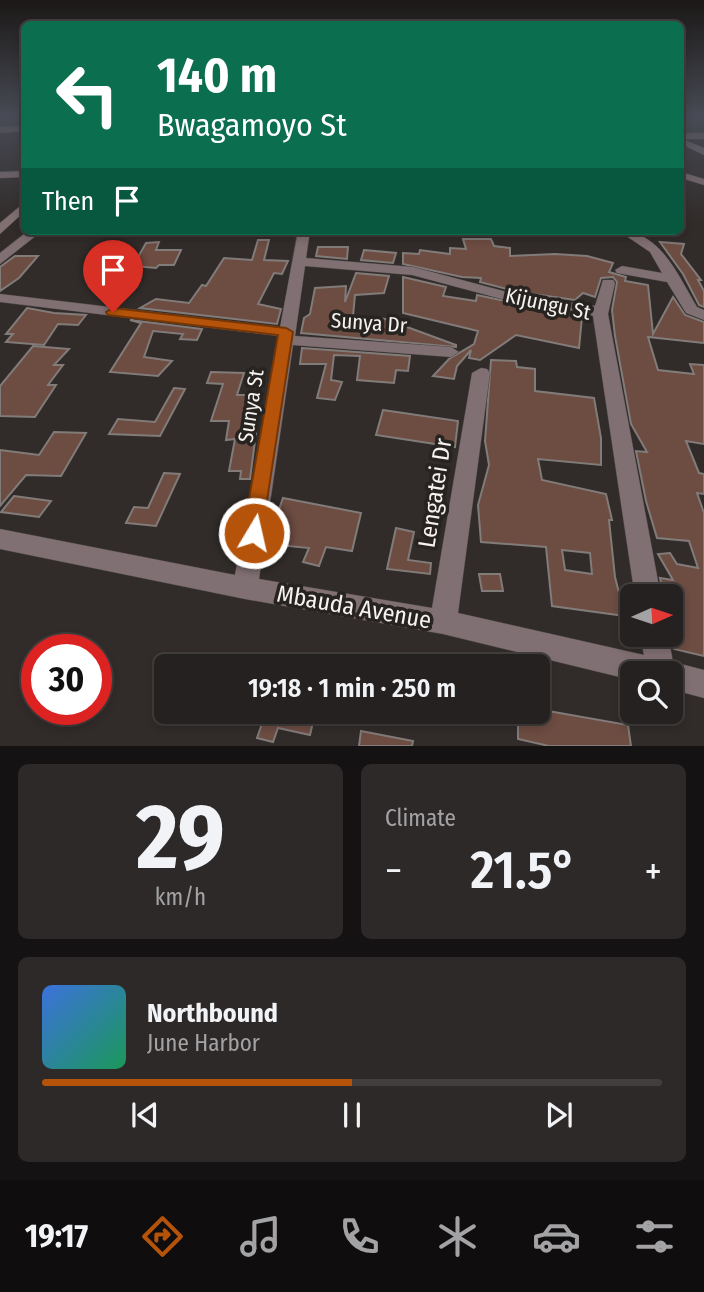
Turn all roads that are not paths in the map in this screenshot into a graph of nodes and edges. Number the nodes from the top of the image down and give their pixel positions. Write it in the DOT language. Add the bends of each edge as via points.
graph roads {
  1 [pos="21,174"];
  2 [pos="1,175"];
  3 [pos="684,177"];
  4 [pos="702,182"];
  5 [pos="21,209"];
  6 [pos="0,233"];
  7 [pos="21,233"];
  8 [pos="31,235"];
  9 [pos="303,235"];
  10 [pos="631,235"];
  11 [pos="0,260"];
  12 [pos="298,261"];
  13 [pos="622,270"];
  14 [pos="673,279"];
  15 [pos="608,283"];
  16 [pos="0,298"];
  17 [pos="600,314"];
  18 [pos="704,315"];
  19 [pos="285,336"];
  20 [pos="451,352"];
  21 [pos="481,373"];
  22 [pos="0,539"];
  23 [pos="646,584"];
  24 [pos="245,588"];
  25 [pos="443,622"];
  26 [pos="620,663"];
  27 [pos="683,678"];
  28 [pos="704,684"];
  1 -- 2 [label="street"];
  3 -- 4 [label="street"];
  5 -- 6 [label="street"];
  6 -- 7 [label="street"];
  8 -- 11 [label="street"];
  9 -- 12 [label="street, Sunya St"];
  10 -- 14 [label="street" via="655,250"];
  12 -- 17 [label="street, Kijungu St" via="413,271 517,299"];
  12 -- 19 [label="street, Sunya St"];
  13 -- 14 [label="street"];
  14 -- 18 [label="street" via="691,310"];
  15 -- 17 [label="street"];
  16 -- 19 [label="street, Sunya Dr"];
  17 -- 23 [label="street, Kijungu St"];
  19 -- 20 [label="street, Sunya Dr"];
  19 -- 24 [label="street, Sunya St"];
  21 -- 25 [label="street, Lengatei Dr"];
  22 -- 24 [label="street, Mbauda Avenue"];
  24 -- 25 [label="street, Mbauda Avenue"];
  25 -- 26 [label="street, Mbauda Avenue"];
  27 -- 28 [label="street, Mbauda Avenue"];
}
